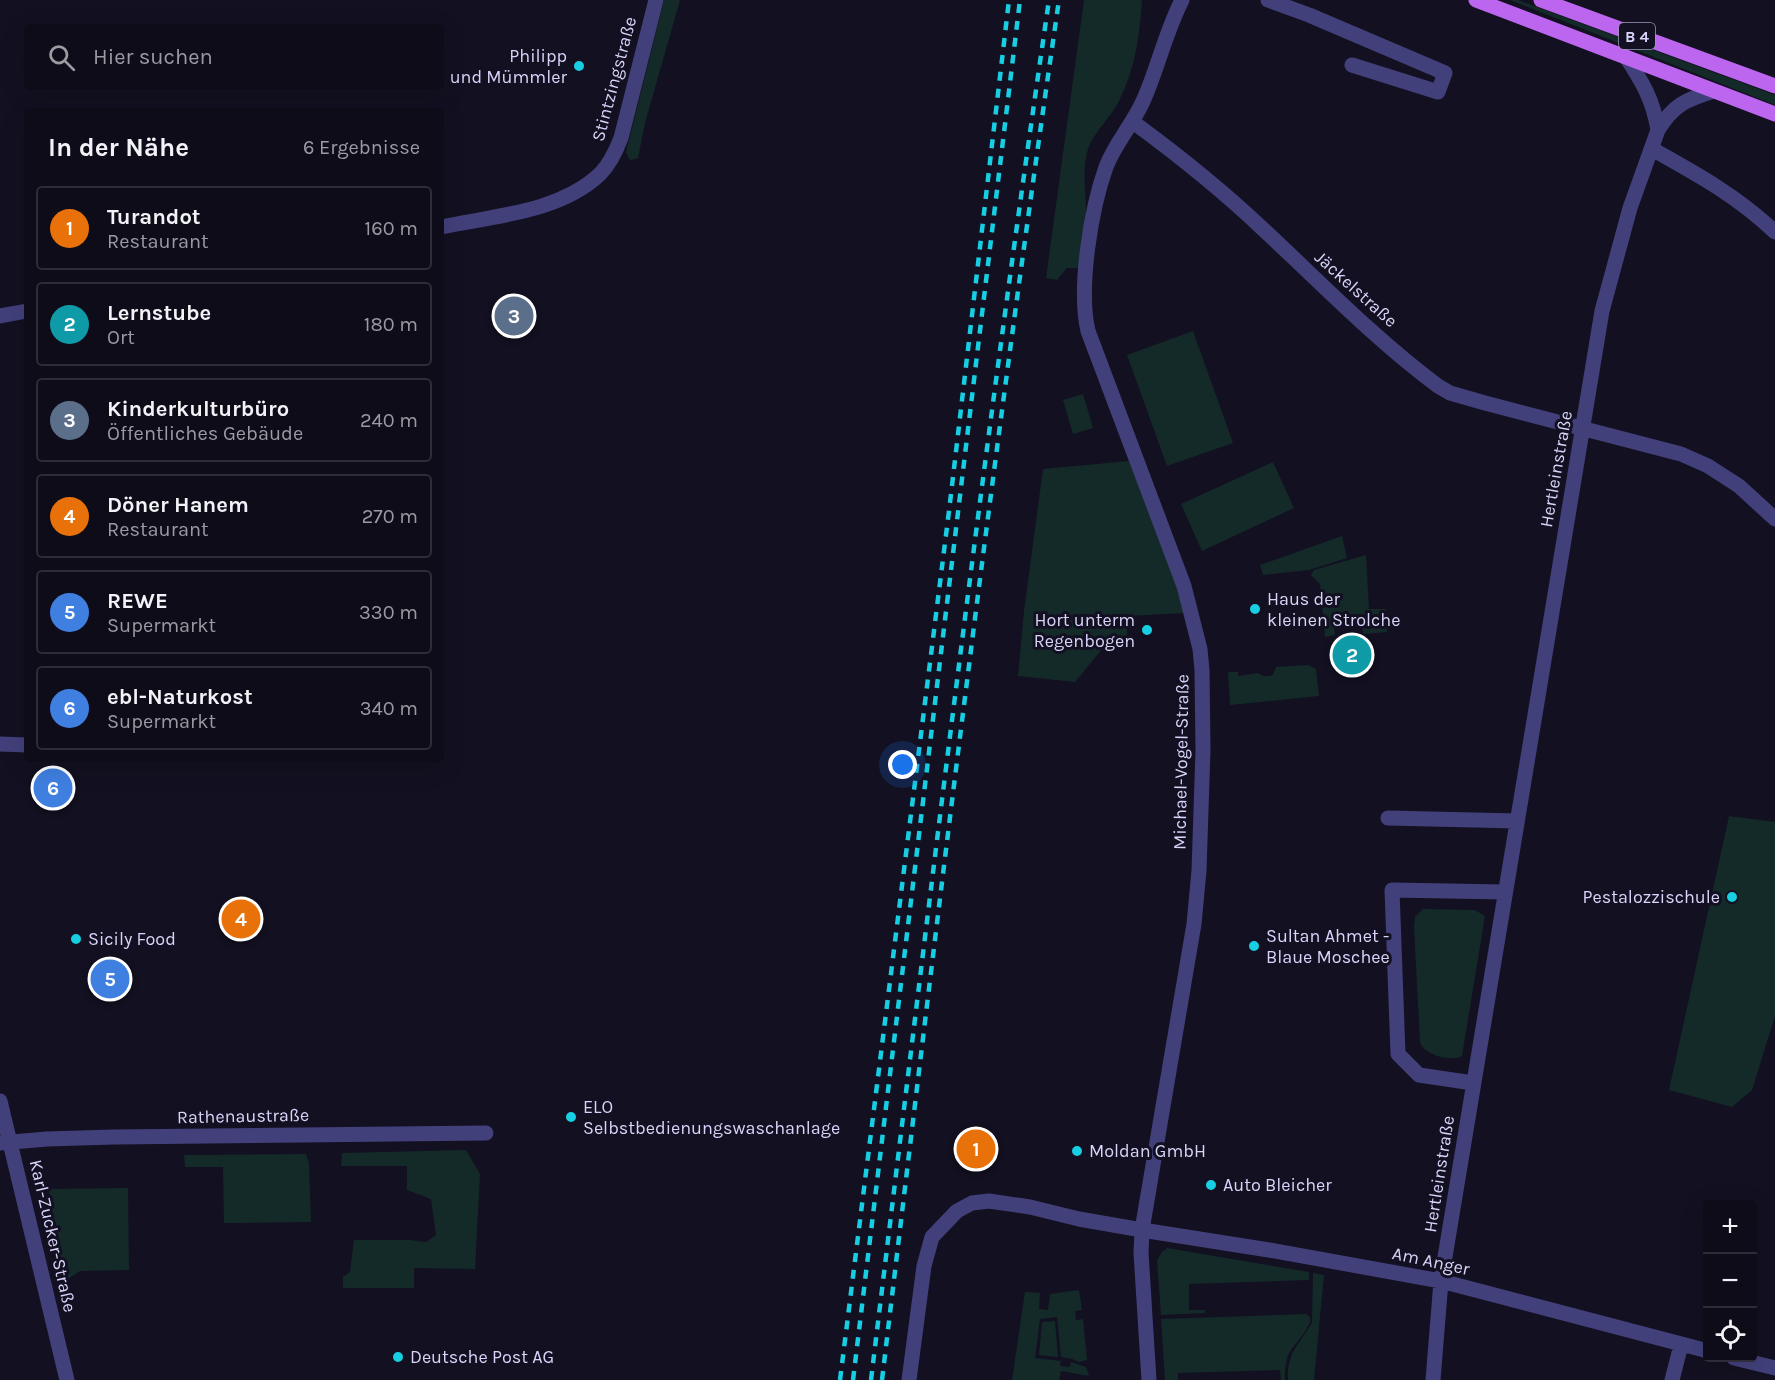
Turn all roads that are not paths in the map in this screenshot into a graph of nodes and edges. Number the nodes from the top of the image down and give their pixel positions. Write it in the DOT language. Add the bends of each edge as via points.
graph roads {
  1 [pos="656,0"];
  2 [pos="1182,0"];
  3 [pos="1268,0"];
  4 [pos="1476,0"];
  5 [pos="1541,0"];
  6 [pos="1626,57"];
  7 [pos="1352,65"];
  8 [pos="1775,86"];
  9 [pos="1714,91"];
  10 [pos="1775,114"];
  11 [pos="1133,122"];
  12 [pos="1658,130"];
  13 [pos="1652,149"];
  14 [pos="444,226"];
  15 [pos="1775,232"];
  16 [pos="24,311"];
  17 [pos="0,316"];
  18 [pos="1583,428"];
  19 [pos="1775,519"];
  20 [pos="0,744"];
  21 [pos="24,745"];
  22 [pos="1388,818"];
  23 [pos="1517,821"];
  24 [pos="1505,892"];
  25 [pos="1473,1083"];
  26 [pos="0,1101"];
  27 [pos="486,1133"];
  28 [pos="5,1142"];
  29 [pos="1142,1230"];
  30 [pos="1441,1281"];
  31 [pos="1681,1345"];
  32 [pos="1703,1350"];
  33 [pos="1750,1362"];
  34 [pos="1775,1368"];
  35 [pos="67,1380"];
  36 [pos="909,1380"];
  37 [pos="1149,1380"];
  38 [pos="1433,1380"];
  39 [pos="1672,1380"];
  1 -- 14 [label="street, Stintzingstraße" via="621,138 601,173 577,192 551,204"];
  2 -- 11 [label="street, Michael-Vogel-Straße"];
  3 -- 7 [label="street" via="1444,73 1438,92"];
  4 -- 6 [label="main road, B 4"];
  5 -- 8 [label="main road, B 4"];
  6 -- 9 [label="main road, B 4"];
  6 -- 12 [label="street, Hertleinstraße" via="1649,93"];
  9 -- 10 [label="main road, B 4"];
  9 -- 12 [label="street, Hertleinstraße" via="1679,105"];
  11 -- 18 [label="street, Jäckelstraße" via="1254,220 1348,309 1438,386 1458,395"];
  11 -- 29 [label="street, Michael-Vogel-Straße" via="1106,167 1095,206 1085,272 1085,315 1092,343 1184,586 1200,649 1204,718 1194,924"];
  12 -- 13 [label="street, Hertleinstraße"];
  13 -- 15 [label="street" via="1711,181 1750,208"];
  13 -- 18 [label="street, Hertleinstraße" via="1630,207 1602,311"];
  16 -- 17 [label="street"];
  18 -- 19 [label="street, Jäckelstraße" via="1681,454 1708,466 1739,486"];
  18 -- 23 [label="street, Hertleinstraße"];
  20 -- 21 [label="street"];
  22 -- 23 [label="street"];
  23 -- 24 [label="street, Hertleinstraße"];
  24 -- 25 [label="street, Hertleinstraße"];
  24 -- 25 [label="street" via="1392,890 1398,1054 1419,1075"];
  25 -- 30 [label="street, Hertleinstraße"];
  26 -- 28 [label="street, Karl-Zucker-Straße"];
  27 -- 28 [label="street, Rathenaustraße"];
  28 -- 35 [label="street, Karl-Zucker-Straße"];
  29 -- 30 [label="street, Am Anger"];
  29 -- 36 [label="street, Am Anger" via="996,1201 972,1203 957,1211 933,1237 926,1256"];
  29 -- 37 [label="street, Michael-Vogel-Straße"];
  30 -- 31 [label="street, Am Anger"];
  30 -- 38 [label="street, Hertleinstraße"];
  31 -- 32 [label="street, Am Anger"];
  31 -- 39 [label="street"];
  33 -- 34 [label="street"];
}
